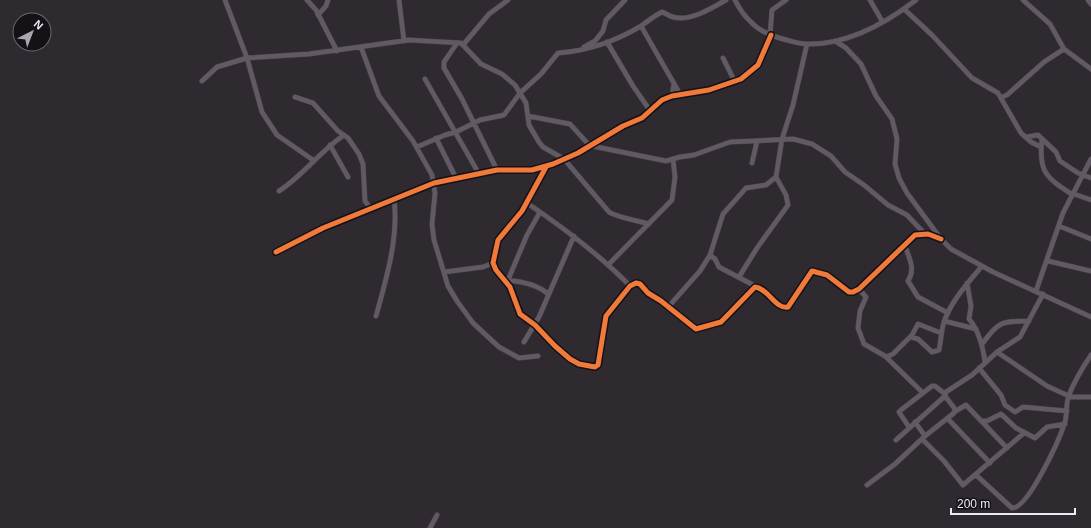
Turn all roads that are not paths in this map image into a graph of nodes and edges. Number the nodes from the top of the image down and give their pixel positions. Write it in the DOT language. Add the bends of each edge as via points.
graph roads {
  1 [pos="225,0"];
  2 [pos="307,0"];
  3 [pos="328,0"];
  4 [pos="399,0"];
  5 [pos="508,0"];
  6 [pos="625,0"];
  7 [pos="726,0"];
  8 [pos="735,0"];
  9 [pos="786,0"];
  10 [pos="870,0"];
  11 [pos="916,0"];
  12 [pos="1023,0"];
  13 [pos="1088,0"];
  14 [pos="1091,4"];
  15 [pos="904,9"];
  16 [pos="318,15"];
  17 [pos="882,22"];
  18 [pos="641,26"];
  19 [pos="770,35"];
  20 [pos="404,41"];
  21 [pos="835,41"];
  22 [pos="457,42"];
  23 [pos="607,42"];
  24 [pos="807,44"];
  25 [pos="463,45"];
  26 [pos="361,47"];
  27 [pos="581,49"];
  28 [pos="1064,49"];
  29 [pos="337,51"];
  30 [pos="248,58"];
  31 [pos="723,58"];
  32 [pos="1091,70"];
  33 [pos="425,79"];
  34 [pos="202,81"];
  35 [pos="735,82"];
  36 [pos="674,83"];
  37 [pos="520,93"];
  38 [pos="680,94"];
  39 [pos="672,96"];
  40 [pos="295,97"];
  41 [pos="1002,97"];
  42 [pos="651,112"];
  43 [pos="528,116"];
  44 [pos="474,123"];
  45 [pos="456,132"];
  46 [pos="344,135"];
  47 [pos="1026,137"];
  48 [pos="436,138"];
  49 [pos="782,139"];
  50 [pos="1042,139"];
  51 [pos="757,140"];
  52 [pos="330,145"];
  53 [pos="591,146"];
  54 [pos="417,147"];
  55 [pos="1041,147"];
  56 [pos="564,159"];
  57 [pos="673,159"];
  58 [pos="1091,159"];
  59 [pos="313,160"];
  60 [pos="752,163"];
  61 [pos="546,167"];
  62 [pos="497,170"];
  63 [pos="479,174"];
  64 [pos="1083,174"];
  65 [pos="348,177"];
  66 [pos="776,177"];
  67 [pos="456,178"];
  68 [pos="1091,178"];
  69 [pos="434,183"];
  70 [pos="279,191"];
  71 [pos="1073,195"];
  72 [pos="394,199"];
  73 [pos="1091,200"];
  74 [pos="526,203"];
  75 [pos="371,209"];
  76 [pos="540,212"];
  77 [pos="649,224"];
  78 [pos="1058,226"];
  79 [pos="924,233"];
  80 [pos="574,236"];
  81 [pos="941,239"];
  82 [pos="1091,239"];
  83 [pos="904,244"];
  84 [pos="276,252"];
  85 [pos="710,255"];
  86 [pos="1048,261"];
  87 [pos="493,263"];
  88 [pos="609,264"];
  89 [pos="982,266"];
  90 [pos="1091,271"];
  91 [pos="444,272"];
  92 [pos="739,277"];
  93 [pos="506,280"];
  94 [pos="967,283"];
  95 [pos="630,286"];
  96 [pos="756,287"];
  97 [pos="859,289"];
  98 [pos="1036,291"];
  99 [pos="548,294"];
  100 [pos="1043,294"];
  101 [pos="669,306"];
  102 [pos="948,313"];
  103 [pos="376,316"];
  104 [pos="1091,317"];
  105 [pos="944,321"];
  106 [pos="1029,321"];
  107 [pos="535,325"];
  108 [pos="976,329"];
  109 [pos="941,333"];
  110 [pos="911,337"];
  111 [pos="524,342"];
  112 [pos="982,344"];
  113 [pos="997,352"];
  114 [pos="1091,355"];
  115 [pos="538,356"];
  116 [pos="886,356"];
  117 [pos="985,362"];
  118 [pos="979,368"];
  119 [pos="922,392"];
  120 [pos="945,395"];
  121 [pos="1068,396"];
  122 [pos="1091,397"];
  123 [pos="1067,411"];
  124 [pos="954,413"];
  125 [pos="948,419"];
  126 [pos="982,421"];
  127 [pos="915,422"];
  128 [pos="1065,424"];
  129 [pos="909,427"];
  130 [pos="1024,433"];
  131 [pos="924,437"];
  132 [pos="896,440"];
  133 [pos="1007,448"];
  134 [pos="990,463"];
  135 [pos="976,475"];
  136 [pos="867,485"];
  137 [pos="437,515"];
  138 [pos="430,528"];
  1 -- 30 [label="street"];
  2 -- 16 [label="street"];
  3 -- 16 [label="street"];
  4 -- 20 [label="street"];
  5 -- 25 [label="street" via="489,14"];
  6 -- 27 [label="street" via="606,20 603,31 595,41"];
  7 -- 18 [label="street" via="703,12 684,17 673,18 662,12"];
  8 -- 19 [label="street" via="751,23"];
  9 -- 19 [label="street" via="772,10"];
  10 -- 17 [label="street"];
  11 -- 15 [label="street"];
  12 -- 28 [label="street" via="1050,24"];
  13 -- 14 [label="street"];
  15 -- 17 [label="street"];
  15 -- 41 [label="street" via="972,78 991,87"];
  16 -- 29 [label="street"];
  17 -- 21 [label="street" via="858,34"];
  18 -- 23 [label="street"];
  18 -- 36 [label="street"];
  19 -- 24 [label="street"];
  19 -- 35 [label="street" via="758,65"];
  20 -- 22 [label="street"];
  20 -- 26 [label="street"];
  21 -- 24 [label="street"];
  21 -- 81 [label="street" via="846,48 861,64 876,96 892,119 897,139 895,164 900,178 907,193"];
  22 -- 25 [label="street"];
  22 -- 44 [label="street" via="444,62 444,68"];
  23 -- 27 [label="street"];
  23 -- 42 [label="street"];
  24 -- 49 [label="street"];
  25 -- 37 [label="street" via="477,61 507,77"];
  26 -- 29 [label="street"];
  26 -- 54 [label="street" via="379,96"];
  27 -- 37 [label="street" via="558,53 541,74"];
  28 -- 32 [label="street"];
  28 -- 41 [label="street" via="1051,56"];
  29 -- 30 [label="street"];
  30 -- 34 [label="street" via="217,67"];
  30 -- 59 [label="street" via="260,107 272,129"];
  31 -- 35 [label="street"];
  33 -- 45 [label="street"];
  35 -- 38 [label="street" via="709,90"];
  36 -- 38 [label="street"];
  36 -- 39 [label="street"];
  37 -- 43 [label="street" via="526,103"];
  37 -- 44 [label="street" via="504,115"];
  38 -- 39 [label="street"];
  39 -- 42 [label="street" via="662,100"];
  40 -- 46 [label="street" via="313,103"];
  41 -- 47 [label="street" via="1019,131"];
  42 -- 53 [label="street"];
  43 -- 53 [label="street" via="570,124"];
  43 -- 56 [label="street" via="533,131 543,147"];
  44 -- 45 [label="street"];
  44 -- 62 [label="street"];
  45 -- 48 [label="street"];
  45 -- 63 [label="street"];
  46 -- 52 [label="street"];
  46 -- 75 [label="street" via="362,159 365,201"];
  47 -- 50 [label="street" via="1037,135"];
  47 -- 55 [label="street"];
  48 -- 54 [label="street"];
  48 -- 67 [label="street"];
  49 -- 51 [label="street"];
  49 -- 66 [label="street"];
  49 -- 79 [label="street" via="788,138 815,145 888,205 907,215"];
  50 -- 55 [label="street"];
  50 -- 64 [label="street" via="1056,152 1060,161 1078,174"];
  51 -- 57 [label="street" via="730,142 694,155"];
  51 -- 60 [label="street"];
  52 -- 59 [label="street"];
  52 -- 65 [label="street"];
  53 -- 56 [label="street"];
  53 -- 57 [label="street" via="658,160"];
  54 -- 69 [label="street"];
  55 -- 71 [label="street" via="1042,167 1048,179"];
  56 -- 61 [label="street"];
  56 -- 77 [label="street" via="611,213"];
  57 -- 77 [label="street" via="675,177 672,200"];
  58 -- 64 [label="street"];
  59 -- 70 [label="street" via="303,173"];
  61 -- 62 [label="street" via="532,170"];
  61 -- 74 [label="street"];
  62 -- 63 [label="street"];
  63 -- 67 [label="street"];
  64 -- 68 [label="street"];
  64 -- 71 [label="street"];
  66 -- 85 [label="street" via="766,185 746,188 723,214"];
  66 -- 92 [label="street" via="788,205"];
  67 -- 69 [label="street"];
  69 -- 72 [label="street"];
  69 -- 91 [label="street" via="432,232"];
  71 -- 73 [label="street"];
  71 -- 78 [label="street"];
  72 -- 75 [label="street"];
  72 -- 103 [label="street" via="395,226"];
  74 -- 76 [label="street"];
  74 -- 87 [label="street" via="498,240"];
  75 -- 84 [label="street" via="323,228"];
  76 -- 80 [label="street"];
  76 -- 93 [label="street"];
  77 -- 88 [label="street"];
  78 -- 82 [label="street"];
  78 -- 86 [label="street"];
  79 -- 81 [label="street"];
  79 -- 83 [label="street" via="915,235"];
  80 -- 88 [label="street"];
  80 -- 99 [label="street"];
  81 -- 89 [label="street" via="951,249"];
  83 -- 97 [label="street"];
  83 -- 102 [label="street" via="911,263 911,276 908,281 915,295"];
  85 -- 92 [label="street" via="719,267"];
  85 -- 101 [label="street" via="700,271"];
  86 -- 90 [label="street"];
  86 -- 98 [label="street"];
  87 -- 91 [label="street" via="483,267"];
  87 -- 93 [label="street"];
  88 -- 95 [label="street"];
  89 -- 94 [label="street"];
  89 -- 98 [label="street"];
  91 -- 115 [label="street" via="448,286 462,309 492,342 519,358"];
  92 -- 96 [label="street"];
  93 -- 99 [label="street" via="539,287"];
  93 -- 107 [label="street" via="519,312"];
  94 -- 102 [label="street"];
  94 -- 108 [label="street" via="971,306 969,319"];
  95 -- 101 [label="street" via="638,284"];
  95 -- 107 [label="street" via="607,314 599,363 595,367 570,358"];
  96 -- 97 [label="street" via="785,308 790,306 812,270 827,275 850,292"];
  96 -- 101 [label="street" via="721,322 704,327 694,328"];
  97 -- 116 [label="street" via="866,297 859,316 859,331 866,345"];
  98 -- 100 [label="street"];
  99 -- 107 [label="street"];
  100 -- 104 [label="street"];
  100 -- 106 [label="street"];
  102 -- 105 [label="street"];
  105 -- 108 [label="street"];
  105 -- 109 [label="street"];
  106 -- 112 [label="street" via="999,324"];
  106 -- 113 [label="street" via="1019,338"];
  107 -- 111 [label="street"];
  108 -- 112 [label="street"];
  109 -- 110 [label="street" via="918,324"];
  109 -- 110 [label="street" via="939,349 934,352"];
  110 -- 116 [label="street" via="891,355"];
  112 -- 117 [label="street"];
  113 -- 117 [label="street"];
  113 -- 121 [label="street" via="1036,379"];
  114 -- 121 [label="street"];
  116 -- 119 [label="street"];
  117 -- 118 [label="street"];
  118 -- 120 [label="street"];
  118 -- 123 [label="street" via="1005,405 1015,412 1023,407"];
  119 -- 120 [label="street" via="934,385"];
  119 -- 129 [label="street" via="900,411"];
  120 -- 124 [label="street" via="955,409"];
  120 -- 127 [label="street"];
  121 -- 122 [label="street"];
  121 -- 123 [label="street"];
  123 -- 128 [label="street"];
  124 -- 125 [label="street"];
  124 -- 126 [label="street" via="966,405"];
  125 -- 131 [label="street"];
  125 -- 134 [label="street"];
  126 -- 130 [label="street" via="1001,414"];
  126 -- 133 [label="street"];
  127 -- 129 [label="street"];
  127 -- 131 [label="street"];
  128 -- 130 [label="street" via="1047,427 1035,438"];
  128 -- 135 [label="street" via="1042,472 1020,506 1012,508"];
  129 -- 132 [label="street"];
  130 -- 133 [label="street"];
  131 -- 135 [label="street" via="963,485"];
  131 -- 136 [label="street" via="901,459"];
  133 -- 134 [label="street"];
  134 -- 135 [label="street"];
  137 -- 138 [label="street"];
}
